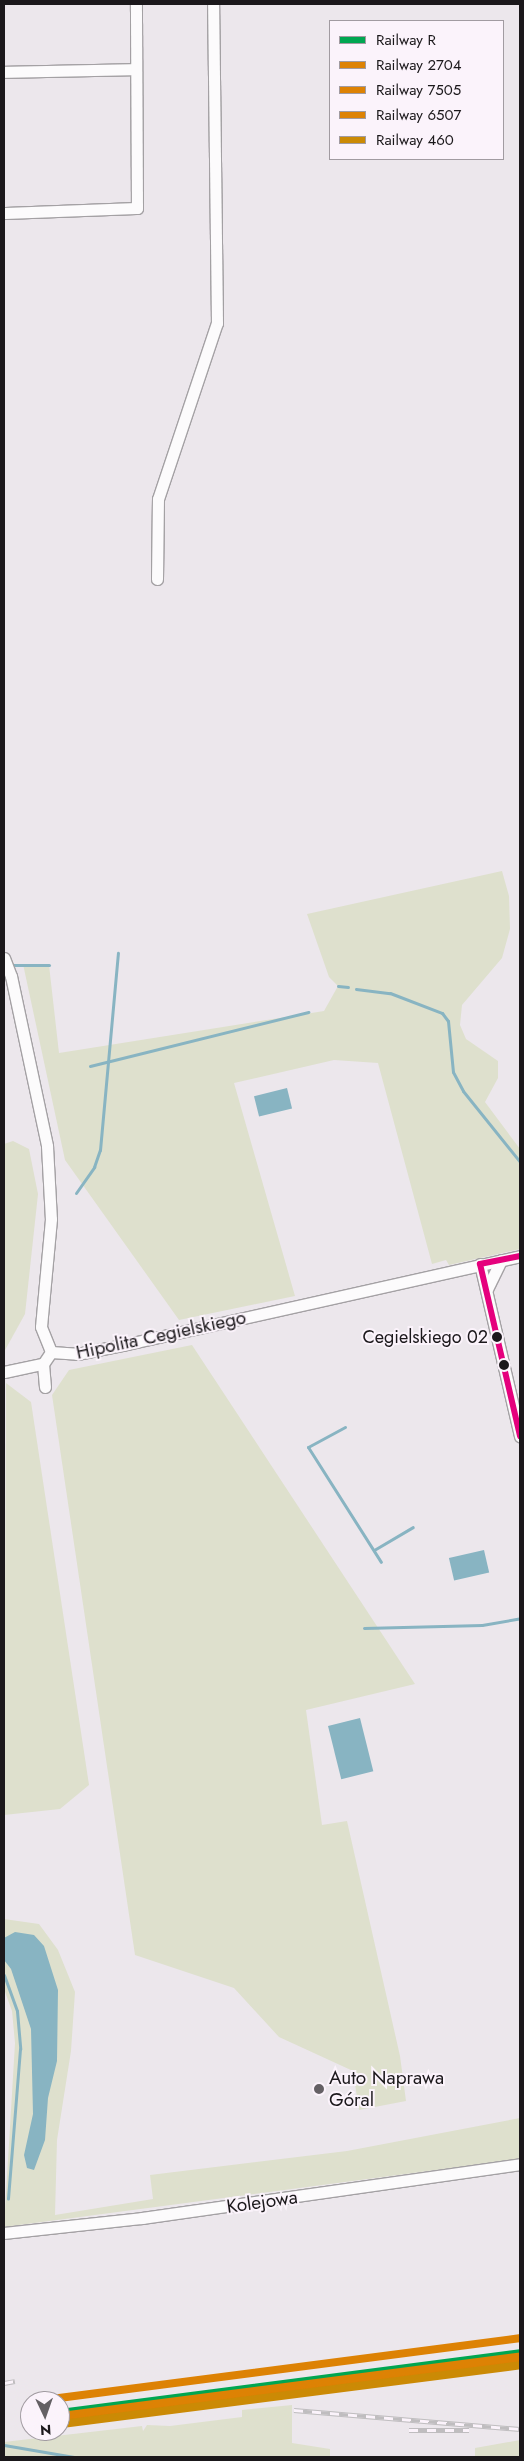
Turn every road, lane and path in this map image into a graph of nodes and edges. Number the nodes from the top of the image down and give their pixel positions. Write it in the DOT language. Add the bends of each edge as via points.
graph roads {
  1 [pos="136,4"];
  2 [pos="214,4"];
  3 [pos="136,69"];
  4 [pos="4,72"];
  5 [pos="4,213"];
  6 [pos="157,579"];
  7 [pos="5,962"];
  8 [pos="520,1256"];
  9 [pos="501,1260"];
  10 [pos="480,1264"];
  11 [pos="487,1289"];
  12 [pos="51,1352"];
  13 [pos="43,1364"];
  14 [pos="4,1372"];
  15 [pos="45,1387"];
  16 [pos="520,1436"];
  17 [pos="520,2164"];
  18 [pos="4,2233"];
  1 -- 3 [label="street"];
  2 -- 6 [label="street" via="217,323 158,500"];
  3 -- 4 [label="street"];
  3 -- 5 [label="street" via="137,208"];
  7 -- 12 [label="street, Hipolita Cegielskiego" via="47,1146 51,1219 41,1327"];
  8 -- 9 [label="street, Hipolita Cegielskiego"];
  9 -- 10 [label="street, Hipolita Cegielskiego"];
  9 -- 11 [label="street"];
  10 -- 11 [label="street"];
  10 -- 12 [label="street, Hipolita Cegielskiego" via="95,1351 77,1354"];
  11 -- 16 [label="street"];
  12 -- 13 [label="street"];
  13 -- 14 [label="street"];
  13 -- 15 [label="street"];
  17 -- 18 [label="street, Kolejowa" via="142,2218"];
}
